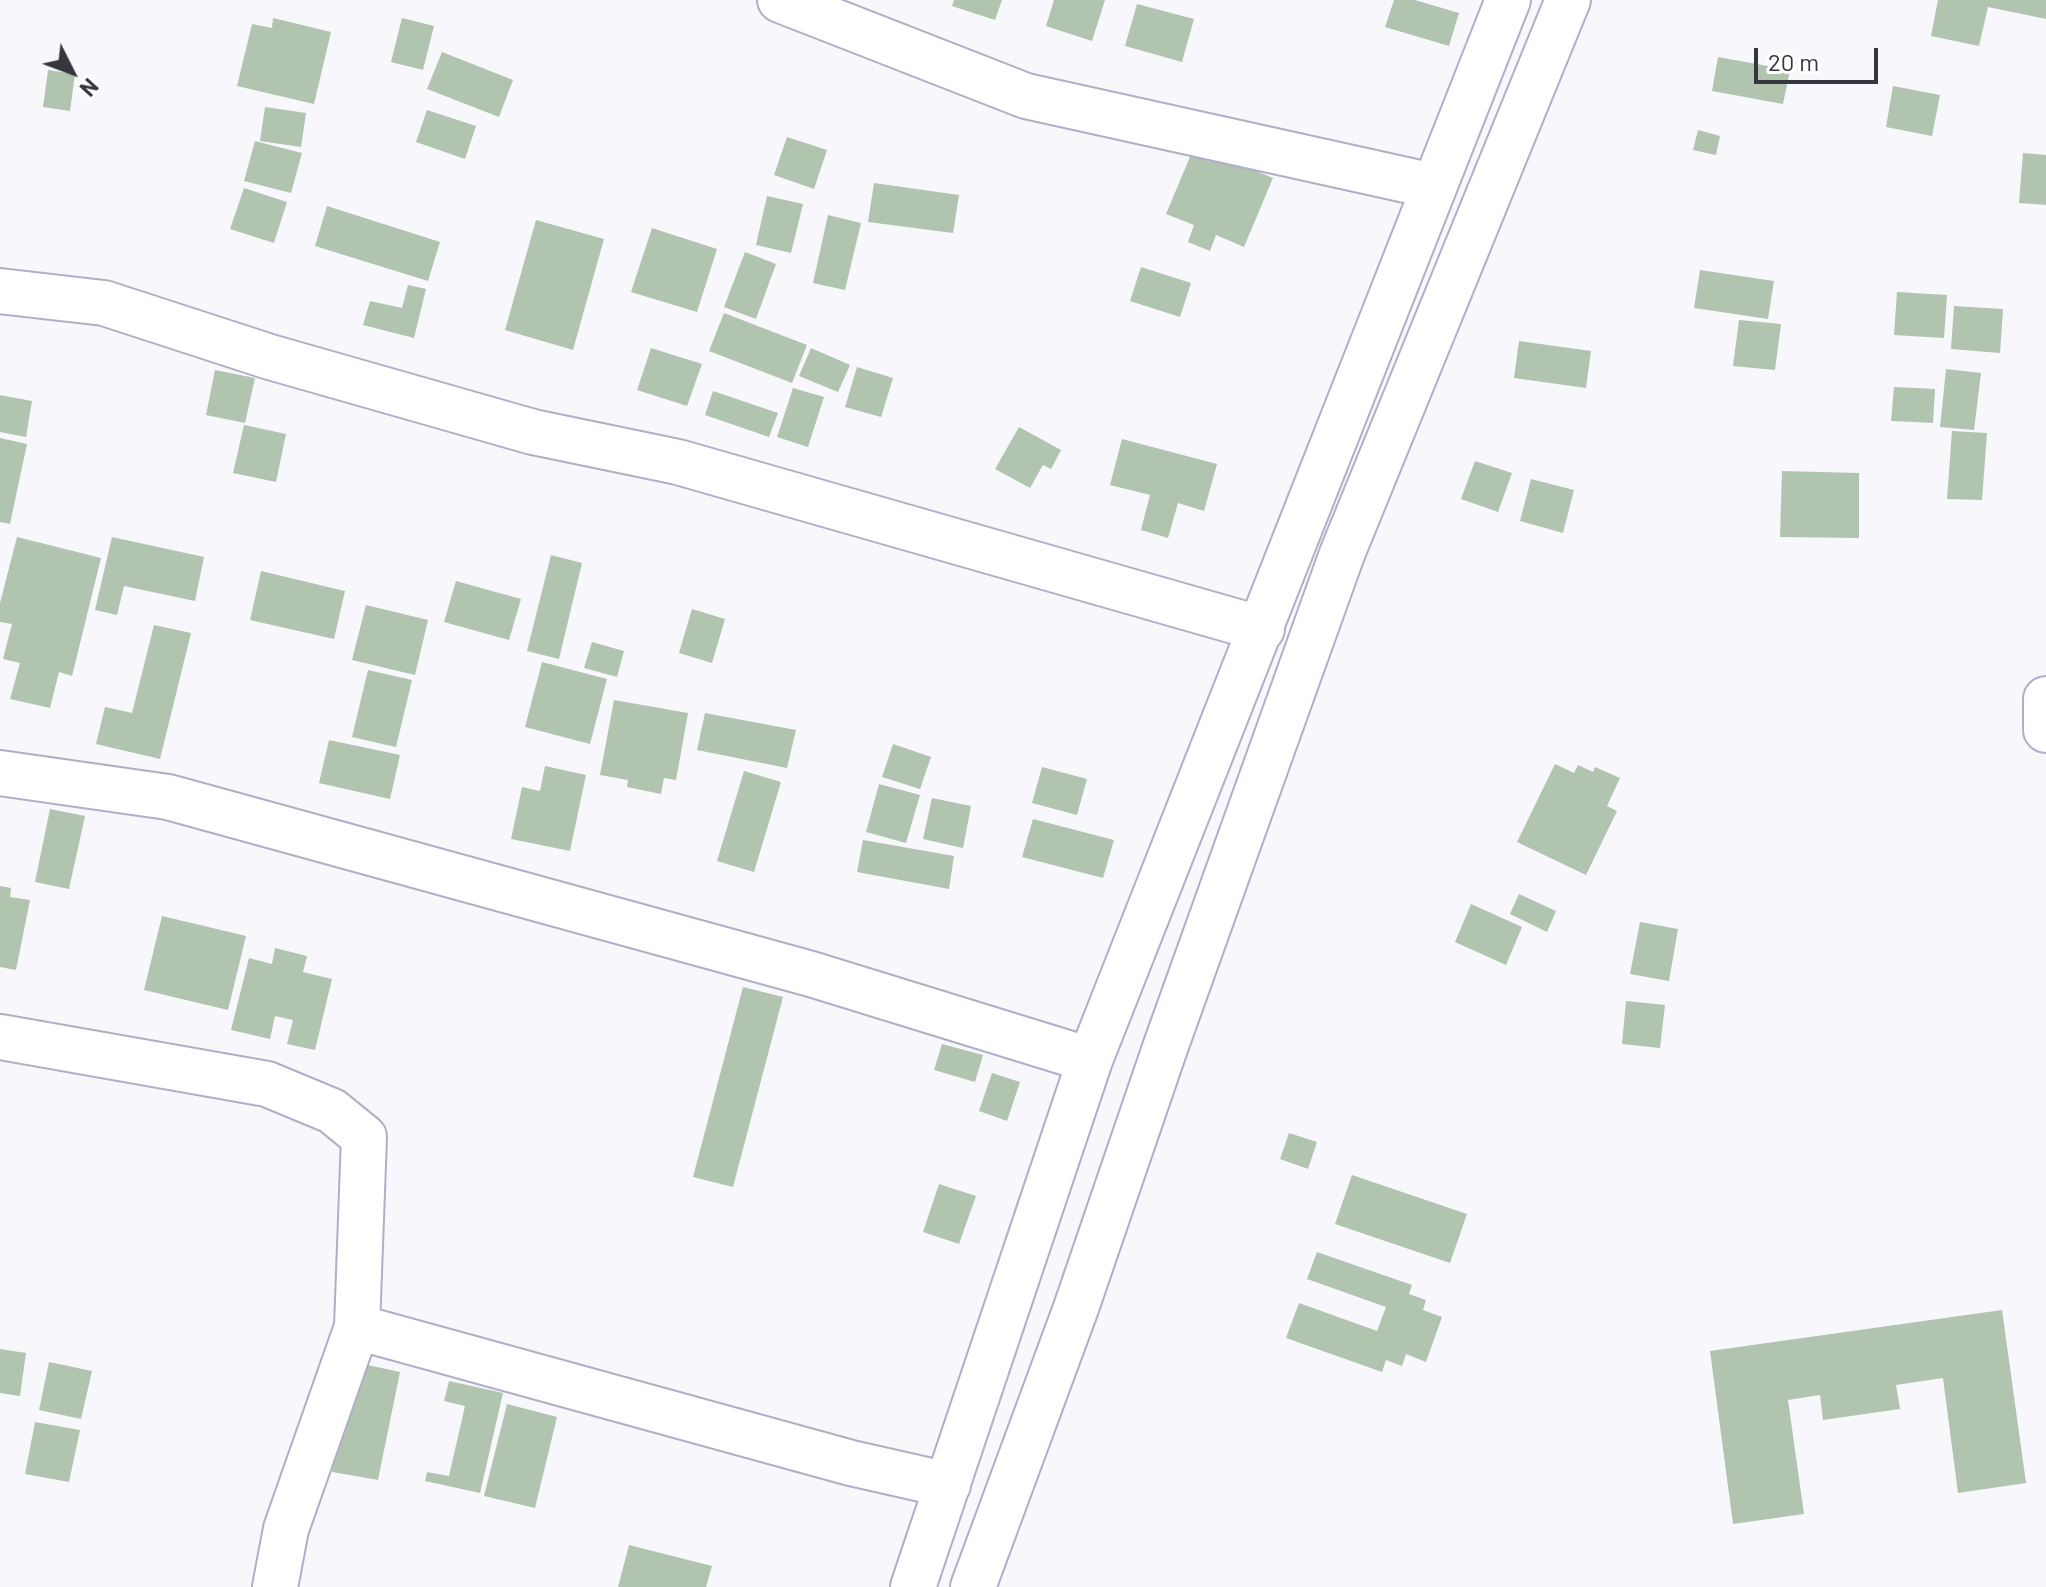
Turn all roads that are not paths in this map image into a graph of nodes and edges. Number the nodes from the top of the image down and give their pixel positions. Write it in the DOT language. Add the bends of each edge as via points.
graph roads {
  1 [pos="780,0"];
  2 [pos="1508,0"];
  3 [pos="1568,0"];
  4 [pos="865,16"];
  5 [pos="1455,130"];
  6 [pos="1433,186"];
  7 [pos="1489,200"];
  8 [pos="0,291"];
  9 [pos="1262,629"];
  10 [pos="2046,699"];
  11 [pos="2046,730"];
  12 [pos="0,773"];
  13 [pos="0,1037"];
  14 [pos="1090,1060"];
  15 [pos="357,1327"];
  16 [pos="948,1485"];
  17 [pos="275,1587"];
  18 [pos="913,1587"];
  19 [pos="973,1587"];
  1 -- 4 [label="street"];
  2 -- 5 [label="street"];
  3 -- 7 [label="street"];
  4 -- 6 [label="street" via="1026,96"];
  5 -- 6 [label="street"];
  5 -- 7 [label="street"];
  6 -- 9 [label="street"];
  7 -- 19 [label="street" via="1342,554"];
  8 -- 9 [label="street" via="104,303 533,432 678,462"];
  9 -- 14 [label="street"];
  10 -- 11 [label="street"];
  12 -- 14 [label="street" via="168,797 811,974"];
  13 -- 15 [label="street" via="267,1084 332,1111 364,1137"];
  14 -- 16 [label="street"];
  15 -- 16 [label="street"];
  15 -- 17 [label="street" via="286,1529"];
  16 -- 18 [label="street"];
}
